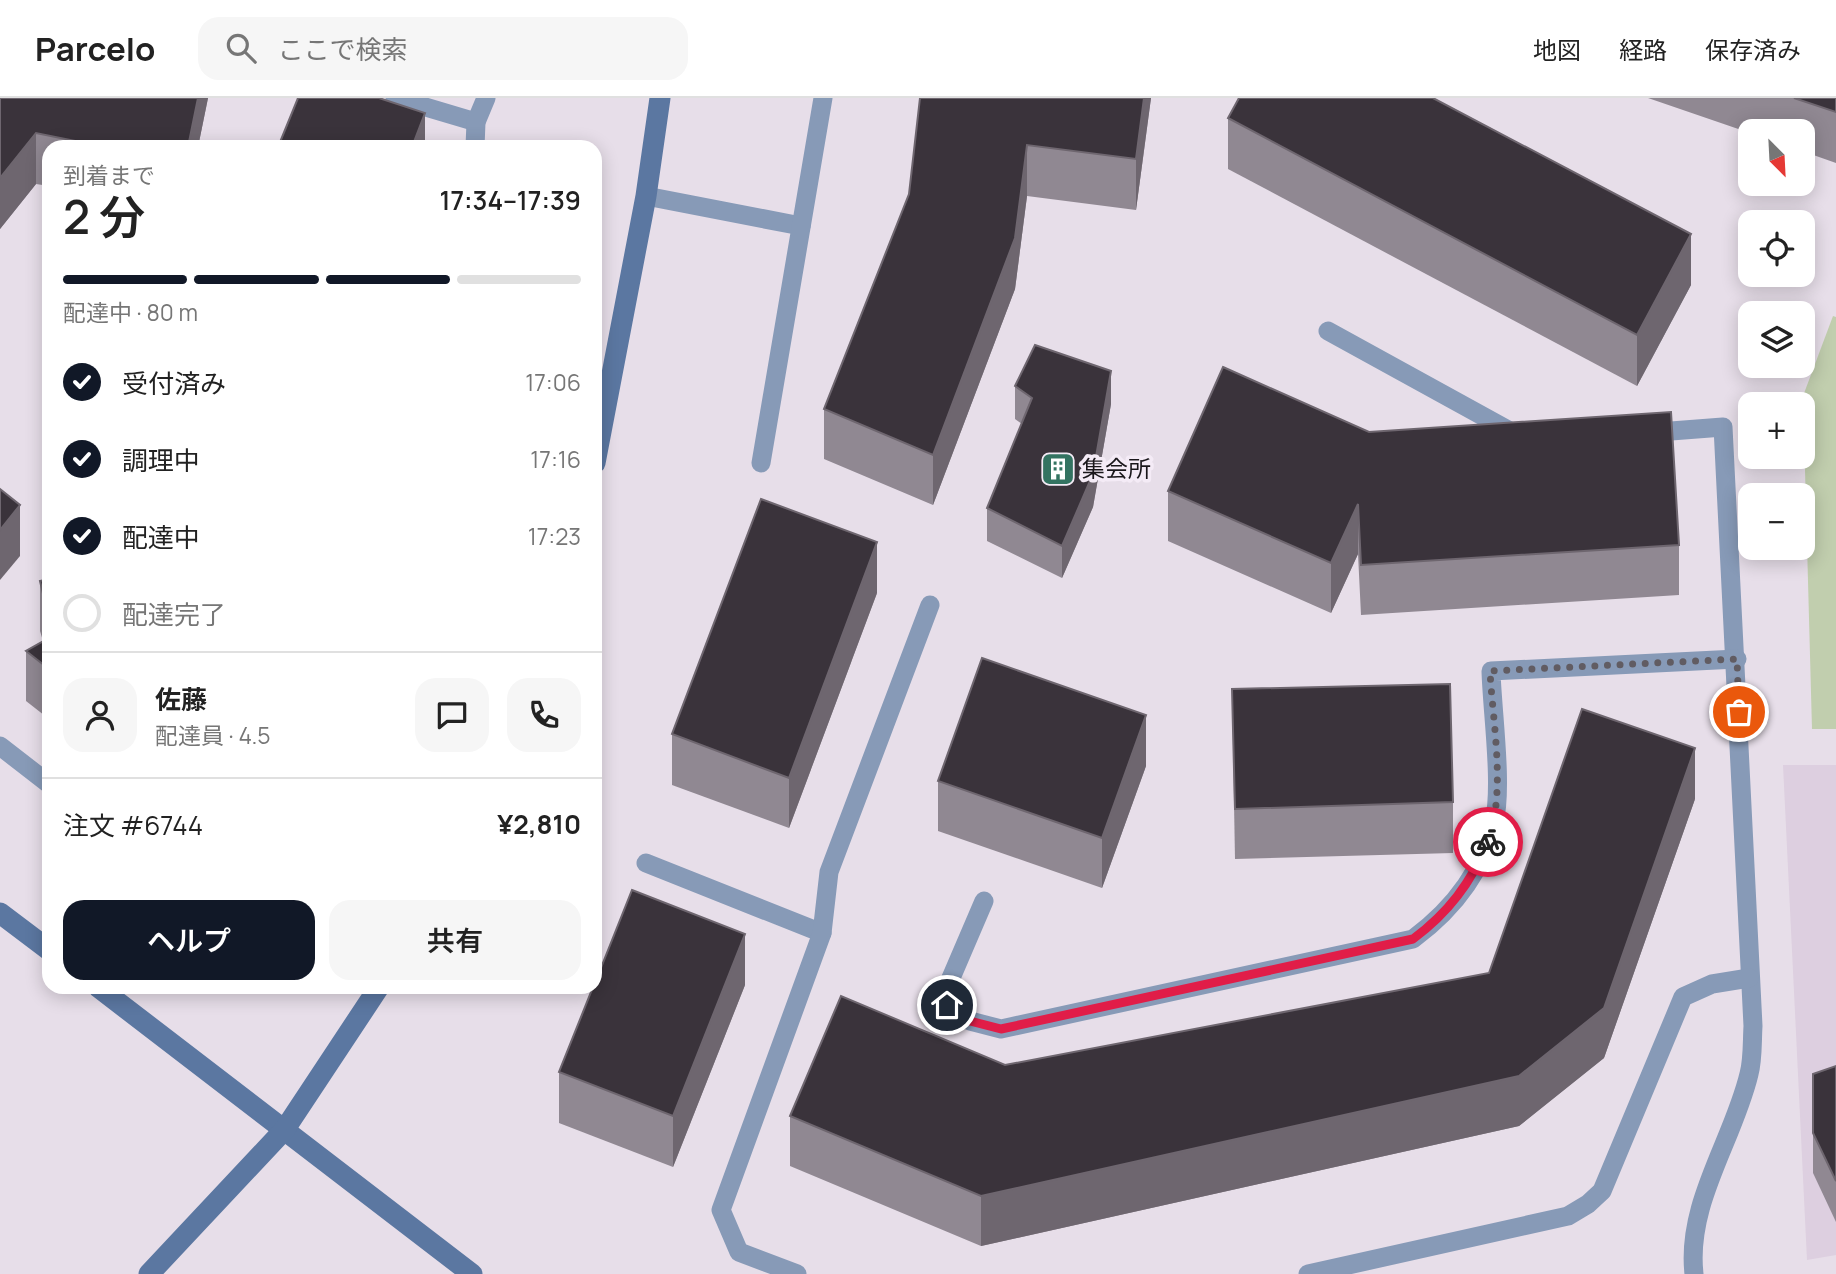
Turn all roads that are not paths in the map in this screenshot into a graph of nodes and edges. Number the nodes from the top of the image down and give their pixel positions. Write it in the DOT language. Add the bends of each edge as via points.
graph roads {
  1 [pos="396,98"];
  2 [pos="486,98"];
  3 [pos="660,98"];
  4 [pos="823,98"];
  5 [pos="476,122"];
  6 [pos="475,140"];
  7 [pos="646,196"];
  8 [pos="801,226"];
  9 [pos="1328,331"];
  10 [pos="602,426"];
  11 [pos="1626,434"];
  12 [pos="1543,440"];
  13 [pos="761,463"];
  14 [pos="930,605"];
  15 [pos="1737,659"];
  16 [pos="0,746"];
  17 [pos="42,779"];
  18 [pos="646,863"];
  19 [pos="984,901"];
  20 [pos="0,913"];
  21 [pos="822,933"];
  22 [pos="42,945"];
  23 [pos="1749,978"];
  24 [pos="107,994"];
  25 [pos="374,994"];
  26 [pos="285,1129"];
  27 [pos="149,1274"];
  28 [pos="472,1274"];
  29 [pos="797,1274"];
  30 [pos="1308,1274"];
  31 [pos="1694,1274"];
  1 -- 5 [label="lane"];
  2 -- 5 [label="lane"];
  3 -- 7 [label="street"];
  4 -- 8 [label="lane"];
  5 -- 6 [label="lane"];
  7 -- 8 [label="lane"];
  7 -- 10 [label="street"];
  8 -- 13 [label="lane"];
  9 -- 12 [label="lane" via="1529,441"];
  11 -- 15 [label="lane" via="1723,427"];
  14 -- 21 [label="lane" via="829,872"];
  15 -- 19 [label="lane" via="1490,671 1495,821 1459,897 1413,939 1001,1029 970,1021 947,1005 945,992"];
  15 -- 23 [label="lane"];
  16 -- 17 [label="lane"];
  18 -- 21 [label="lane"];
  20 -- 22 [label="street"];
  21 -- 29 [label="lane" via="721,1210 738,1252"];
  23 -- 30 [label="lane" via="1712,985 1683,997 1602,1191 1588,1204 1568,1216"];
  23 -- 31 [label="lane" via="1750,1073 1695,1226"];
  24 -- 26 [label="street"];
  25 -- 26 [label="street"];
  26 -- 27 [label="street"];
  26 -- 28 [label="street"];
}
